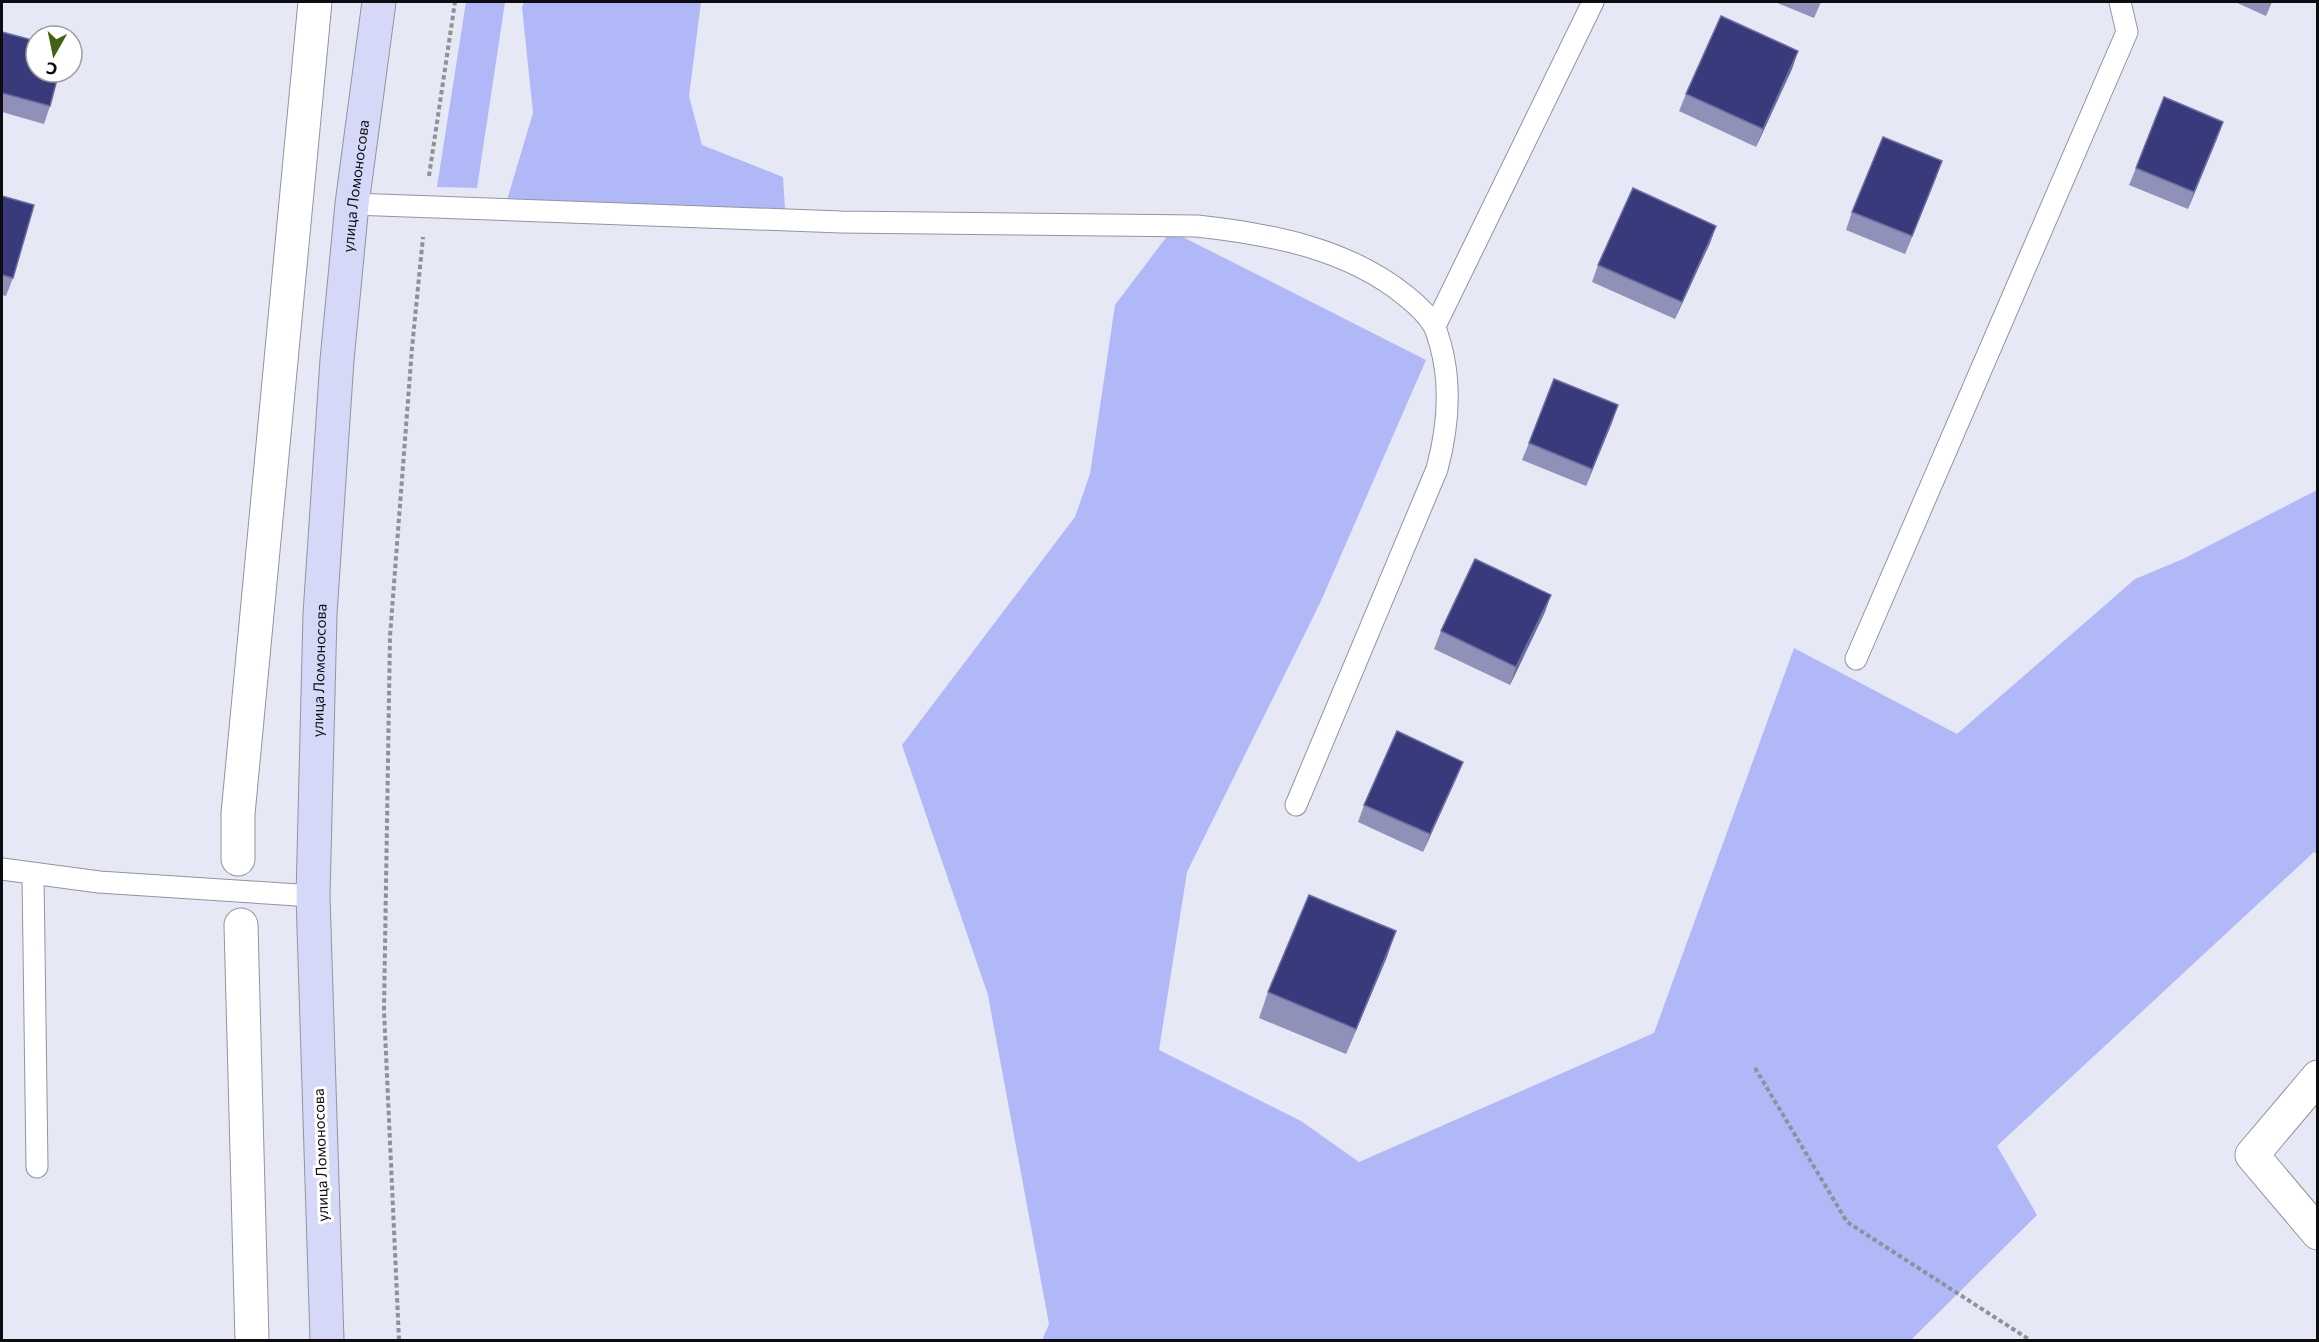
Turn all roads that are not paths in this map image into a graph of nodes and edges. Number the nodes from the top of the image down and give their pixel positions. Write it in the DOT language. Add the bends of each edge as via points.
graph roads {
  1 [pos="315,2"];
  2 [pos="379,2"];
  3 [pos="1593,2"];
  4 [pos="2120,2"];
  5 [pos="352,204"];
  6 [pos="1434,326"];
  7 [pos="1856,659"];
  8 [pos="1296,804"];
  9 [pos="238,860"];
  10 [pos="2,869"];
  11 [pos="33,874"];
  12 [pos="313,896"];
  13 [pos="241,925"];
  14 [pos="2318,1077"];
  15 [pos="37,1167"];
  16 [pos="2318,1233"];
  17 [pos="252,1341"];
  18 [pos="327,1341"];
  1 -- 9 [label="street" via="238,814"];
  2 -- 5 [label="street, улица Ломоносова"];
  3 -- 6 [label="lane"];
  4 -- 7 [label="lane" via="2127,32"];
  5 -- 6 [label="lane" via="841,222 1138,224 1249,231 1360,265 1387,280 1415,303"];
  5 -- 12 [label="street, улица Ломоносова" via="320,614"];
  6 -- 8 [label="lane" via="1445,361 1448,394 1446,436 1437,469"];
  10 -- 11 [label="lane"];
  11 -- 12 [label="lane"];
  11 -- 15 [label="lane"];
  12 -- 18 [label="street, улица Ломоносова"];
  13 -- 17 [label="street"];
  14 -- 16 [label="street" via="2252,1155"];
}
